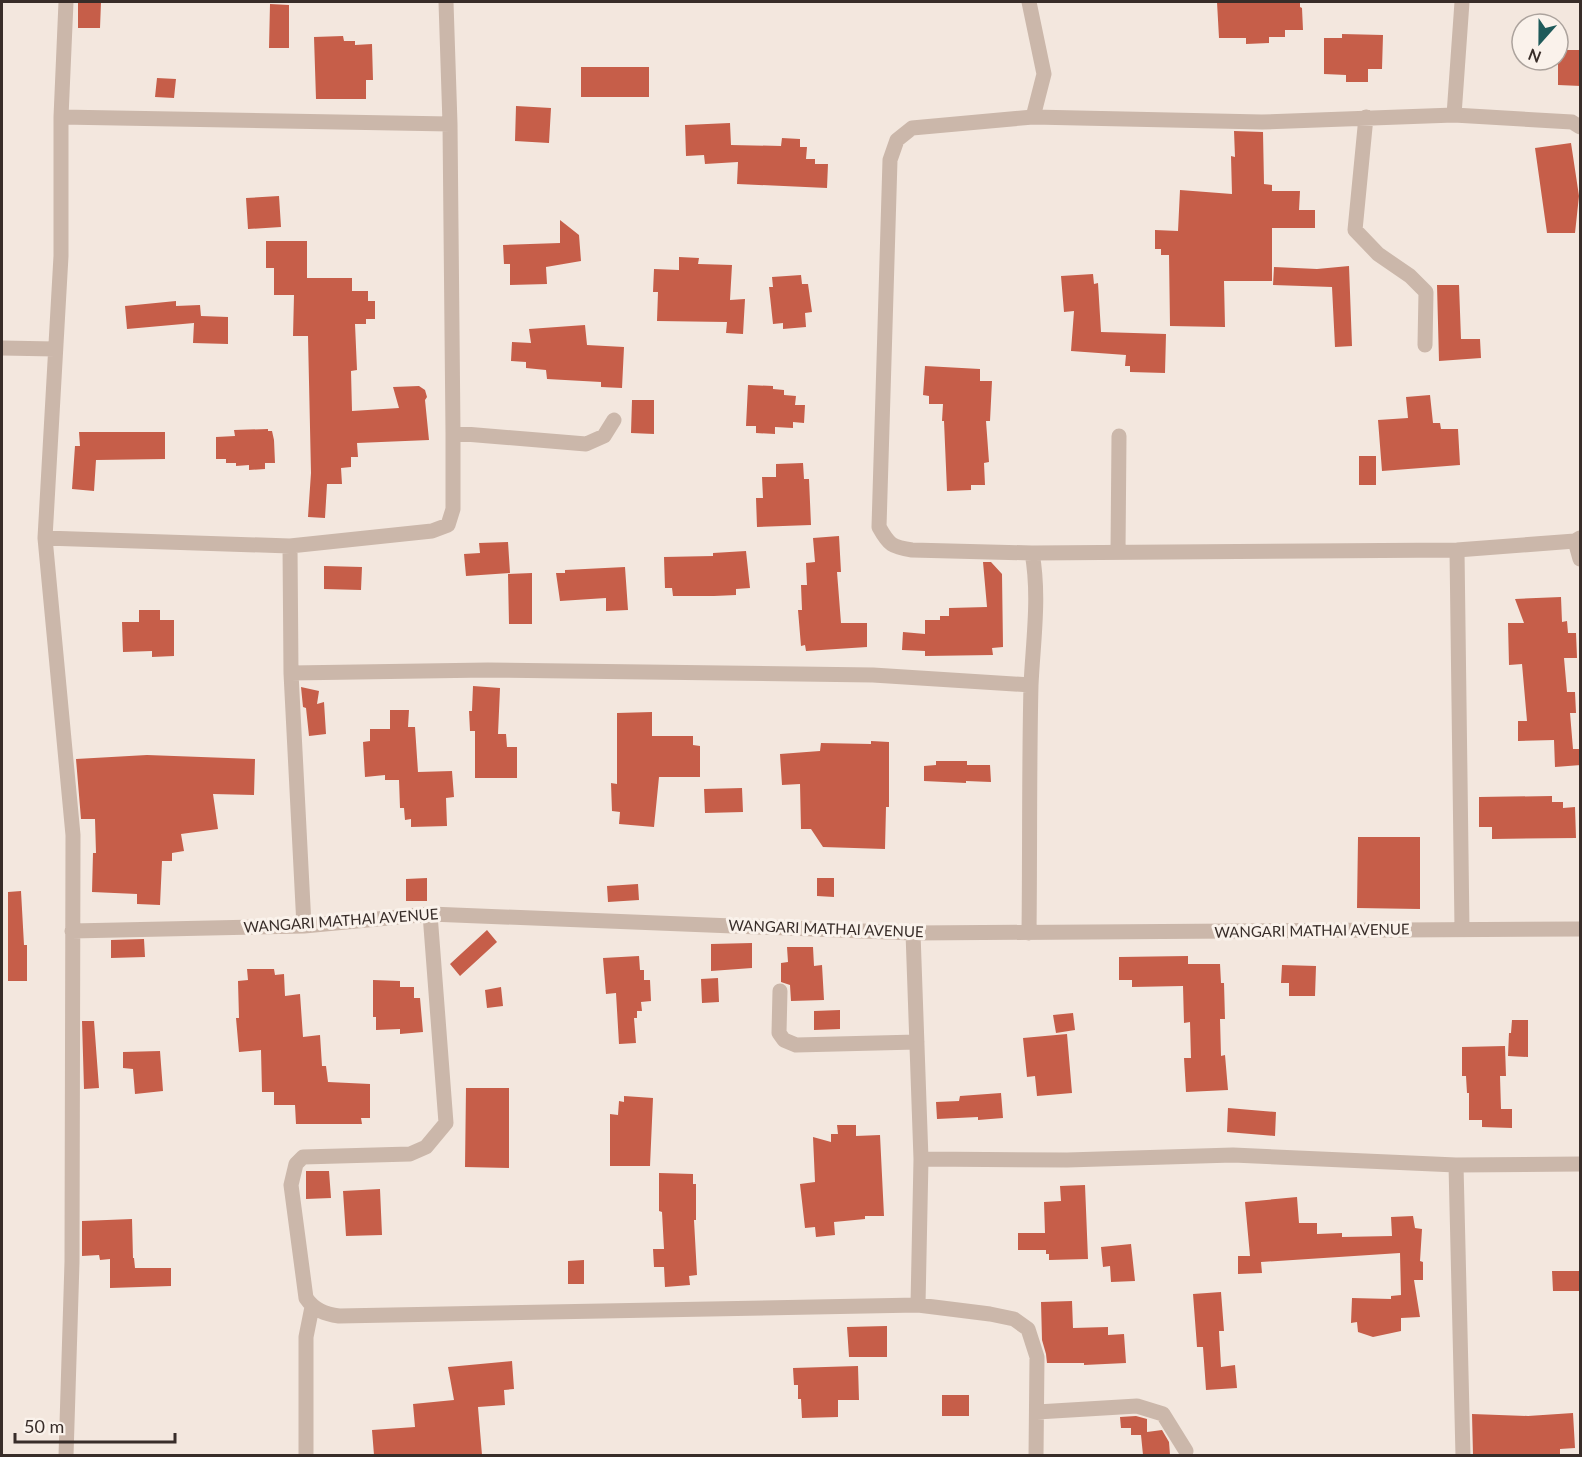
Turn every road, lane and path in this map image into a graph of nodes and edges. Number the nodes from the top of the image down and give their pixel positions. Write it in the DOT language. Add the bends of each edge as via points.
graph roads {
  1 [pos="66,2"];
  2 [pos="446,2"];
  3 [pos="1029,2"];
  4 [pos="1462,2"];
  5 [pos="1454,115"];
  6 [pos="61,117"];
  7 [pos="1033,117"];
  8 [pos="1365,117"];
  9 [pos="450,124"];
  10 [pos="1581,127"];
  11 [pos="1425,345"];
  12 [pos="2,348"];
  13 [pos="55,349"];
  14 [pos="614,420"];
  15 [pos="453,433"];
  16 [pos="1119,436"];
  17 [pos="45,538"];
  18 [pos="1578,540"];
  19 [pos="290,546"];
  20 [pos="1457,550"];
  21 [pos="1118,552"];
  22 [pos="1032,553"];
  23 [pos="1581,559"];
  24 [pos="291,673"];
  25 [pos="1031,685"];
  26 [pos="430,914"];
  27 [pos="304,926"];
  28 [pos="1462,929"];
  29 [pos="1581,929"];
  30 [pos="72,931"];
  31 [pos="913,933"];
  32 [pos="1029,933"];
  33 [pos="780,991"];
  34 [pos="917,1042"];
  35 [pos="921,1159"];
  36 [pos="1581,1164"];
  37 [pos="1456,1165"];
  38 [pos="918,1305"];
  39 [pos="312,1307"];
  40 [pos="1037,1412"];
  41 [pos="1186,1451"];
  42 [pos="66,1455"];
  43 [pos="306,1455"];
  44 [pos="1036,1455"];
  45 [pos="1463,1455"];
  1 -- 6 [label="street"];
  2 -- 9 [label="street"];
  3 -- 7 [label="street" via="1044,74"];
  4 -- 5 [label="street"];
  5 -- 8 [label="street"];
  5 -- 10 [label="street" via="1572,122"];
  6 -- 9 [label="street"];
  6 -- 13 [label="street" via="61,256"];
  7 -- 8 [label="street" via="1263,122"];
  7 -- 22 [label="street" via="912,128 897,140 890,160 879,527 887,542 897,548"];
  8 -- 11 [label="street" via="1355,230 1426,292"];
  9 -- 15 [label="street"];
  12 -- 13 [label="street"];
  13 -- 17 [label="street"];
  14 -- 15 [label="street" via="604,436 586,444"];
  15 -- 19 [label="street" via="453,509 448,525 432,531"];
  16 -- 21 [label="street"];
  17 -- 19 [label="street"];
  17 -- 30 [label="street" via="73,835"];
  18 -- 20 [label="street"];
  18 -- 23 [label="street"];
  19 -- 24 [label="street"];
  20 -- 21 [label="street"];
  20 -- 28 [label="street"];
  21 -- 22 [label="street"];
  22 -- 25 [label="street" via="1035,605"];
  24 -- 25 [label="street" via="488,670 873,675"];
  24 -- 27 [label="street"];
  25 -- 32 [label="street"];
  26 -- 27 [label="street, WANGARI MATHAI AVENUE"];
  26 -- 31 [label="street, WANGARI MATHAI AVENUE"];
  26 -- 39 [label="street" via="446,1123 426,1147 410,1154 303,1157 296,1164 291,1185 306,1298"];
  27 -- 30 [label="street, WANGARI MATHAI AVENUE"];
  28 -- 29 [label="street, WANGARI MATHAI AVENUE"];
  28 -- 32 [label="street, WANGARI MATHAI AVENUE"];
  30 -- 42 [label="street" via="72,1262"];
  31 -- 32 [label="street, WANGARI MATHAI AVENUE"];
  31 -- 34 [label="street"];
  33 -- 34 [label="street" via="779,1033 796,1045"];
  34 -- 35 [label="street"];
  35 -- 37 [label="street" via="1233,1155"];
  35 -- 38 [label="street"];
  36 -- 37 [label="street"];
  37 -- 45 [label="street"];
  38 -- 39 [label="street" via="339,1316"];
  38 -- 40 [label="street" via="1014,1319 1028,1329 1037,1357"];
  39 -- 43 [label="street" via="306,1337"];
  40 -- 41 [label="street" via="1137,1406 1163,1414"];
  40 -- 44 [label="street"];
}
